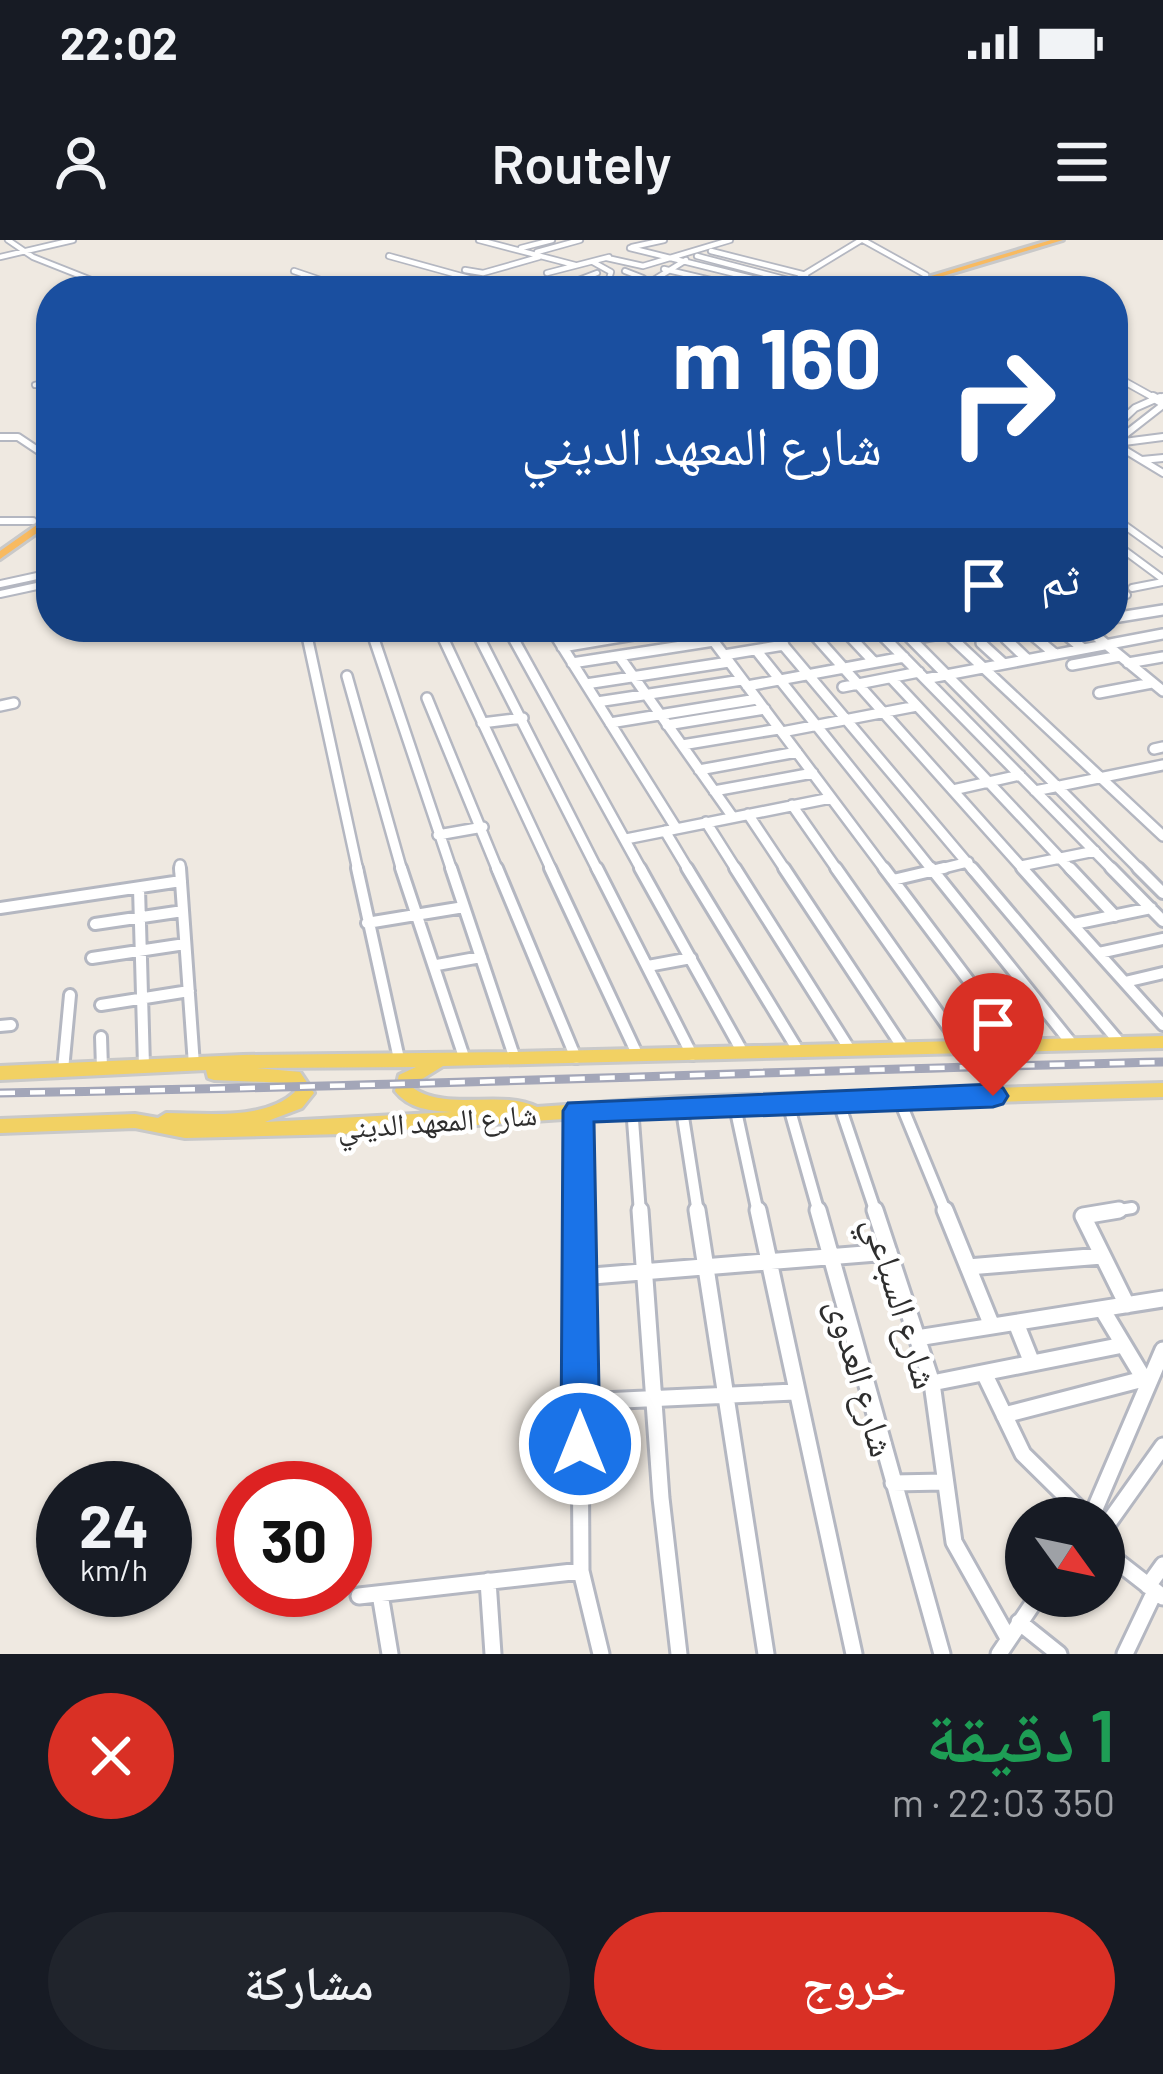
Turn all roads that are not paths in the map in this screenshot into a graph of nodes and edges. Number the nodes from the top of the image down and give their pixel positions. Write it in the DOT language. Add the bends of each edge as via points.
graph roads {
  1 [pos="8,240"];
  2 [pos="20,240"];
  3 [pos="73,240"];
  4 [pos="479,240"];
  5 [pos="552,240"];
  6 [pos="580,240"];
  7 [pos="619,240"];
  8 [pos="664,240"];
  9 [pos="730,240"];
  10 [pos="862,240"];
  11 [pos="1044,240"];
  12 [pos="1059,240"];
  13 [pos="62,241"];
  14 [pos="652,242"];
  15 [pos="640,245"];
  16 [pos="630,248"];
  17 [pos="33,249"];
  18 [pos="518,249"];
  19 [pos="686,251"];
  20 [pos="22,252"];
  21 [pos="533,253"];
  22 [pos="389,256"];
  23 [pos="542,256"];
  24 [pos="660,256"];
  25 [pos="0,257"];
  26 [pos="607,258"];
  27 [pos="697,258"];
  28 [pos="683,261"];
  29 [pos="593,262"];
  30 [pos="636,265"];
  31 [pos="646,265"];
  32 [pos="578,266"];
  33 [pos="454,267"];
  34 [pos="711,268"];
  35 [pos="563,269"];
  36 [pos="665,270"];
  37 [pos="294,271"];
  38 [pos="625,271"];
  39 [pos="676,272"];
  40 [pos="547,273"];
  41 [pos="597,273"];
  42 [pos="580,274"];
  43 [pos="945,274"];
  44 [pos="806,275"];
  45 [pos="926,275"];
  46 [pos="82,276"];
  47 [pos="309,276"];
  48 [pos="461,276"];
  49 [pos="588,276"];
  50 [pos="610,276"];
  51 [pos="629,276"];
  52 [pos="661,276"];
  53 [pos="669,276"];
  54 [pos="694,276"];
  55 [pos="732,276"];
  56 [pos="774,276"];
  57 [pos="923,276"];
  58 [pos="938,276"];
  59 [pos="1128,383"];
  60 [pos="1161,401"];
  61 [pos="1128,415"];
  62 [pos="1128,431"];
  63 [pos="0,437"];
  64 [pos="1163,437"];
  65 [pos="1128,442"];
  66 [pos="36,449"];
  67 [pos="1128,452"];
  68 [pos="1163,458"];
  69 [pos="1142,460"];
  70 [pos="1160,469"];
  71 [pos="36,520"];
  72 [pos="0,521"];
  73 [pos="33,521"];
  74 [pos="36,527"];
  75 [pos="1128,528"];
  76 [pos="1163,540"];
  77 [pos="1148,542"];
  78 [pos="0,544"];
  79 [pos="1163,553"];
  80 [pos="1128,554"];
  81 [pos="0,556"];
  82 [pos="36,576"];
  83 [pos="1163,581"];
  84 [pos="0,584"];
  85 [pos="36,586"];
  86 [pos="1128,591"];
  87 [pos="0,594"];
  88 [pos="1163,610"];
  89 [pos="1128,616"];
  90 [pos="1163,634"];
  91 [pos="1128,640"];
  92 [pos="308,642"];
  93 [pos="375,642"];
  94 [pos="445,642"];
  95 [pos="482,642"];
  96 [pos="515,642"];
  97 [pos="559,642"];
  98 [pos="592,642"];
  99 [pos="679,642"];
  100 [pos="714,642"];
  101 [pos="781,642"];
  102 [pos="821,642"];
  103 [pos="855,642"];
  104 [pos="889,642"];
  105 [pos="914,642"];
  106 [pos="956,642"];
  107 [pos="1009,642"];
  108 [pos="1041,642"];
  109 [pos="1075,642"];
  110 [pos="1103,642"];
  111 [pos="1117,642"];
  112 [pos="981,643"];
  113 [pos="1105,644"];
  114 [pos="784,645"];
  115 [pos="562,647"];
  116 [pos="1082,648"];
  117 [pos="756,650"];
  118 [pos="1055,654"];
  119 [pos="619,656"];
  120 [pos="904,657"];
  121 [pos="1163,657"];
  122 [pos="727,659"];
  123 [pos="1027,659"];
  124 [pos="1124,659"];
  125 [pos="874,662"];
  126 [pos="572,663"];
  127 [pos="1004,664"];
  128 [pos="1072,665"];
  129 [pos="844,668"];
  130 [pos="983,668"];
  131 [pos="808,674"];
  132 [pos="946,675"];
  133 [pos="347,676"];
  134 [pos="922,676"];
  135 [pos="630,677"];
  136 [pos="891,678"];
  137 [pos="779,680"];
  138 [pos="1152,682"];
  139 [pos="745,683"];
  140 [pos="586,684"];
  141 [pos="859,684"];
  142 [pos="843,687"];
  143 [pos="1163,692"];
  144 [pos="1099,693"];
  145 [pos="643,694"];
  146 [pos="427,698"];
  147 [pos="597,702"];
  148 [pos="14,703"];
  149 [pos="761,704"];
  150 [pos="0,706"];
  151 [pos="917,706"];
  152 [pos="884,712"];
  153 [pos="523,718"];
  154 [pos="847,719"];
  155 [pos="664,720"];
  156 [pos="482,723"];
  157 [pos="610,723"];
  158 [pos="816,725"];
  159 [pos="780,730"];
  160 [pos="682,745"];
  161 [pos="797,752"];
  162 [pos="1163,765"];
  163 [pos="699,770"];
  164 [pos="812,773"];
  165 [pos="1020,775"];
  166 [pos="1100,778"];
  167 [pos="989,782"];
  168 [pos="1057,786"];
  169 [pos="714,790"];
  170 [pos="953,790"];
  171 [pos="1035,790"];
  172 [pos="831,798"];
  173 [pos="792,805"];
  174 [pos="748,814"];
  175 [pos="732,817"];
  176 [pos="706,822"];
  177 [pos="483,827"];
  178 [pos="670,830"];
  179 [pos="438,835"];
  180 [pos="1163,836"];
  181 [pos="626,839"];
  182 [pos="1095,851"];
  183 [pos="1061,858"];
  184 [pos="968,862"];
  185 [pos="180,865"];
  186 [pos="1022,866"];
  187 [pos="933,870"];
  188 [pos="893,880"];
  189 [pos="181,881"];
  190 [pos="139,888"];
  191 [pos="1163,893"];
  192 [pos="464,907"];
  193 [pos="0,908"];
  194 [pos="1151,908"];
  195 [pos="183,911"];
  196 [pos="415,916"];
  197 [pos="1115,916"];
  198 [pos="140,917"];
  199 [pos="1163,921"];
  200 [pos="367,922"];
  201 [pos="95,924"];
  202 [pos="1073,924"];
  203 [pos="1163,939"];
  204 [pos="185,944"];
  205 [pos="141,951"];
  206 [pos="1099,952"];
  207 [pos="481,957"];
  208 [pos="92,958"];
  209 [pos="691,958"];
  210 [pos="437,965"];
  211 [pos="648,965"];
  212 [pos="1163,973"];
  213 [pos="1125,982"];
  214 [pos="188,991"];
  215 [pos="70,995"];
  216 [pos="142,998"];
  217 [pos="101,1005"];
  218 [pos="1163,1025"];
  219 [pos="101,1037"];
  220 [pos="1163,1042"];
  221 [pos="1120,1043"];
  222 [pos="1072,1044"];
  223 [pos="1017,1045"];
  224 [pos="962,1047"];
  225 [pos="903,1048"];
  226 [pos="850,1050"];
  227 [pos="799,1052"];
  228 [pos="743,1053"];
  229 [pos="692,1055"];
  230 [pos="638,1056"];
  231 [pos="576,1058"];
  232 [pos="398,1059"];
  233 [pos="515,1059"];
  234 [pos="465,1060"];
  235 [pos="194,1065"];
  236 [pos="144,1066"];
  237 [pos="172,1066"];
  238 [pos="102,1069"];
  239 [pos="63,1070"];
  240 [pos="0,1073"];
  241 [pos="1163,1090"];
  242 [pos="899,1099"];
  243 [pos="787,1100"];
  244 [pos="838,1100"];
  245 [pos="734,1102"];
  246 [pos="681,1104"];
  247 [pos="632,1107"];
  248 [pos="579,1111"];
  249 [pos="543,1114"];
  250 [pos="135,1121"];
  251 [pos="0,1126"];
  252 [pos="1132,1208"];
  253 [pos="889,1252"];
  254 [pos="1102,1256"];
  255 [pos="829,1257"];
  256 [pos="767,1262"];
  257 [pos="707,1267"];
  258 [pos="968,1267"];
  259 [pos="644,1272"];
  260 [pos="580,1277"];
  261 [pos="1163,1300"];
  262 [pos="1127,1305"];
  263 [pos="1102,1309"];
  264 [pos="1016,1323"];
  265 [pos="992,1326"];
  266 [pos="917,1338"];
  267 [pos="1124,1345"];
  268 [pos="1163,1350"];
  269 [pos="1032,1363"];
  270 [pos="984,1373"];
  271 [pos="1148,1378"];
  272 [pos="932,1383"];
  273 [pos="794,1392"];
  274 [pos="725,1395"];
  275 [pos="653,1399"];
  276 [pos="580,1402"];
  277 [pos="1004,1415"];
  278 [pos="1163,1446"];
  279 [pos="944,1482"];
  280 [pos="892,1483"];
  281 [pos="1067,1497"];
  282 [pos="1098,1497"];
  283 [pos="1125,1499"];
  284 [pos="1163,1565"];
  285 [pos="1125,1568"];
  286 [pos="581,1571"];
  287 [pos="488,1582"];
  288 [pos="1156,1592"];
  289 [pos="380,1594"];
  290 [pos="372,1595"];
  291 [pos="1023,1617"];
  292 [pos="1019,1622"];
  293 [pos="1003,1646"];
  294 [pos="390,1654"];
  295 [pos="493,1654"];
  296 [pos="601,1654"];
  297 [pos="679,1654"];
  298 [pos="766,1654"];
  299 [pos="854,1654"];
  300 [pos="942,1654"];
  301 [pos="1059,1654"];
  302 [pos="1125,1654"];
  1 -- 20 [label="street"];
  2 -- 17 [label="street"];
  3 -- 13 [label="street"];
  4 -- 18 [label="street"];
  5 -- 18 [label="street"];
  6 -- 21 [label="street"];
  7 -- 15 [label="street"];
  8 -- 14 [label="street"];
  9 -- 19 [label="street"];
  10 -- 44 [label="street"];
  10 -- 45 [label="street"];
  11 -- 45 [label="highway"];
  12 -- 43 [label="highway"];
  13 -- 17 [label="street"];
  14 -- 15 [label="street"];
  14 -- 19 [label="street"];
  15 -- 16 [label="street"];
  16 -- 24 [label="street"];
  16 -- 26 [label="street"];
  17 -- 20 [label="street"];
  18 -- 21 [label="street"];
  19 -- 24 [label="street"];
  19 -- 27 [label="street"];
  20 -- 25 [label="street"];
  20 -- 46 [label="street"];
  21 -- 23 [label="street"];
  22 -- 48 [label="street"];
  23 -- 32 [label="street"];
  23 -- 33 [label="street" via="481,273"];
  24 -- 28 [label="street"];
  24 -- 30 [label="street"];
  24 -- 31 [label="street"];
  26 -- 29 [label="street"];
  26 -- 30 [label="street"];
  27 -- 28 [label="street"];
  27 -- 34 [label="street"];
  27 -- 39 [label="street"];
  27 -- 44 [label="street" via="714,250"];
  27 -- 56 [label="street"];
  28 -- 36 [label="street"];
  29 -- 32 [label="street"];
  29 -- 50 [label="street"];
  30 -- 31 [label="street"];
  31 -- 36 [label="street"];
  32 -- 35 [label="street"];
  34 -- 54 [label="street"];
  34 -- 55 [label="street"];
  35 -- 40 [label="street"];
  35 -- 42 [label="street"];
  36 -- 39 [label="street"];
  36 -- 52 [label="street"];
  37 -- 47 [label="street"];
  38 -- 51 [label="street"];
  39 -- 53 [label="street"];
  39 -- 54 [label="street"];
  41 -- 49 [label="street"];
  43 -- 58 [label="highway"];
  45 -- 57 [label="highway"];
  59 -- 60 [label="street"];
  60 -- 61 [label="street"];
  60 -- 62 [label="street"];
  63 -- 66 [label="street"];
  64 -- 65 [label="street"];
  67 -- 69 [label="street"];
  68 -- 69 [label="street"];
  69 -- 70 [label="street"];
  71 -- 73 [label="highway"];
  72 -- 73 [label="street"];
  73 -- 78 [label="highway"];
  74 -- 81 [label="highway"];
  75 -- 77 [label="street"];
  76 -- 77 [label="street"];
  77 -- 79 [label="street"];
  80 -- 83 [label="street"];
  82 -- 84 [label="street"];
  83 -- 86 [label="street"];
  85 -- 87 [label="street"];
  88 -- 89 [label="street"];
  90 -- 91 [label="street"];
  92 -- 200 [label="street"];
  93 -- 179 [label="street"];
  94 -- 156 [label="street"];
  95 -- 153 [label="street"];
  96 -- 181 [label="street"];
  97 -- 115 [label="street"];
  98 -- 115 [label="street"];
  99 -- 119 [label="street"];
  100 -- 122 [label="street"];
  101 -- 114 [label="street"];
  102 -- 129 [label="street"];
  103 -- 125 [label="street"];
  104 -- 120 [label="street"];
  105 -- 132 [label="street"];
  106 -- 130 [label="street"];
  107 -- 123 [label="street"];
  108 -- 118 [label="street"];
  109 -- 116 [label="street"];
  110 -- 113 [label="street"];
  111 -- 113 [label="street"];
  112 -- 127 [label="street"];
  113 -- 116 [label="street"];
  113 -- 124 [label="street"];
  114 -- 117 [label="street"];
  114 -- 131 [label="street"];
  115 -- 126 [label="street"];
  116 -- 118 [label="street"];
  117 -- 122 [label="street"];
  117 -- 137 [label="street"];
  118 -- 123 [label="street"];
  119 -- 126 [label="street"];
  119 -- 135 [label="street"];
  120 -- 125 [label="street"];
  120 -- 134 [label="street"];
  121 -- 124 [label="street"];
  122 -- 135 [label="street"];
  122 -- 139 [label="street"];
  123 -- 127 [label="street"];
  124 -- 128 [label="street"];
  124 -- 138 [label="street"];
  125 -- 129 [label="street"];
  126 -- 140 [label="street"];
  127 -- 130 [label="street"];
  129 -- 131 [label="street"];
  129 -- 141 [label="street"];
  130 -- 132 [label="street"];
  130 -- 166 [label="street"];
  131 -- 137 [label="street"];
  131 -- 154 [label="street"];
  132 -- 134 [label="street"];
  132 -- 168 [label="street"];
  133 -- 196 [label="street"];
  134 -- 136 [label="street"];
  134 -- 165 [label="street"];
  135 -- 140 [label="street"];
  135 -- 145 [label="street"];
  136 -- 141 [label="street"];
  136 -- 151 [label="street"];
  137 -- 139 [label="street"];
  137 -- 158 [label="street"];
  138 -- 143 [label="street"];
  138 -- 144 [label="street"];
  139 -- 145 [label="street"];
  139 -- 149 [label="street"];
  140 -- 147 [label="street"];
  141 -- 142 [label="street"];
  141 -- 152 [label="street"];
  145 -- 147 [label="street"];
  145 -- 155 [label="street"];
  146 -- 177 [label="street"];
  147 -- 157 [label="street"];
  148 -- 150 [label="street"];
  149 -- 155 [label="street"];
  149 -- 159 [label="street"];
  151 -- 152 [label="street"];
  151 -- 167 [label="street"];
  152 -- 154 [label="street"];
  152 -- 170 [label="street"];
  153 -- 156 [label="street"];
  153 -- 211 [label="street"];
  154 -- 158 [label="street"];
  154 -- 184 [label="street"];
  155 -- 157 [label="street"];
  155 -- 160 [label="street"];
  156 -- 230 [label="street"];
  157 -- 178 [label="street"];
  158 -- 159 [label="street"];
  158 -- 187 [label="street"];
  159 -- 160 [label="street"];
  159 -- 161 [label="street"];
  160 -- 163 [label="street"];
  161 -- 163 [label="street"];
  161 -- 164 [label="street"];
  162 -- 166 [label="street"];
  163 -- 169 [label="street"];
  164 -- 169 [label="street"];
  164 -- 172 [label="street"];
  165 -- 167 [label="street"];
  165 -- 171 [label="street"];
  166 -- 168 [label="street"];
  166 -- 180 [label="street"];
  167 -- 170 [label="street"];
  167 -- 183 [label="street"];
  168 -- 171 [label="street"];
  168 -- 191 [label="street"];
  169 -- 175 [label="street"];
  170 -- 186 [label="street"];
  171 -- 182 [label="street"];
  172 -- 173 [label="street"];
  172 -- 188 [label="street"];
  173 -- 174 [label="street"];
  173 -- 224 [label="street"];
  174 -- 175 [label="street"];
  174 -- 225 [label="street"];
  175 -- 176 [label="street"];
  176 -- 178 [label="street"];
  176 -- 226 [label="street"];
  177 -- 179 [label="street"];
  177 -- 231 [label="street"];
  178 -- 181 [label="street"];
  178 -- 227 [label="street"];
  179 -- 192 [label="street"];
  181 -- 209 [label="street"];
  182 -- 183 [label="street"];
  182 -- 194 [label="street"];
  183 -- 186 [label="street"];
  183 -- 197 [label="street"];
  184 -- 187 [label="street"];
  184 -- 221 [label="street"];
  185 -- 189 [label="street"];
  186 -- 202 [label="street"];
  187 -- 188 [label="street"];
  187 -- 222 [label="street"];
  188 -- 223 [label="street"];
  189 -- 190 [label="street"];
  189 -- 195 [label="street"];
  190 -- 193 [label="street"];
  190 -- 198 [label="street"];
  192 -- 196 [label="street"];
  192 -- 207 [label="street"];
  194 -- 197 [label="street"];
  194 -- 199 [label="street"];
  195 -- 198 [label="street"];
  195 -- 204 [label="street"];
  196 -- 200 [label="street"];
  196 -- 210 [label="street"];
  197 -- 202 [label="street"];
  198 -- 201 [label="street"];
  198 -- 205 [label="street"];
  200 -- 232 [label="street"];
  202 -- 206 [label="street"];
  203 -- 206 [label="street"];
  204 -- 205 [label="street"];
  204 -- 214 [label="street"];
  205 -- 208 [label="street"];
  205 -- 216 [label="street"];
  206 -- 213 [label="street"];
  207 -- 210 [label="street"];
  207 -- 233 [label="street"];
  209 -- 211 [label="street"];
  209 -- 228 [label="street"];
  210 -- 234 [label="street"];
  211 -- 229 [label="street"];
  212 -- 213 [label="street"];
  213 -- 218 [label="street"];
  214 -- 216 [label="street"];
  214 -- 235 [label="street"];
  215 -- 239 [label="street"];
  216 -- 217 [label="street"];
  216 -- 236 [label="street"];
  219 -- 238 [label="street"];
  220 -- 221 [label="main road, شارع المعهد الديني"];
  221 -- 222 [label="main road, شارع المعهد الديني"];
  222 -- 223 [label="main road, شارع المعهد الديني"];
  223 -- 224 [label="main road, شارع المعهد الديني"];
  224 -- 225 [label="main road, شارع المعهد الديني"];
  225 -- 226 [label="main road, شارع المعهد الديني"];
  226 -- 227 [label="main road, شارع المعهد الديني"];
  227 -- 228 [label="main road, شارع المعهد الديني"];
  228 -- 229 [label="main road, شارع المعهد الديني"];
  229 -- 230 [label="main road, شارع المعهد الديني"];
  230 -- 231 [label="main road, شارع المعهد الديني"];
  231 -- 233 [label="main road, شارع المعهد الديني"];
  232 -- 234 [label="main road, شارع المعهد الديني"];
  232 -- 235 [label="main road, شارع المعهد الديني"];
  233 -- 234 [label="main road, شارع المعهد الديني"];
  234 -- 249 [label="main road" via="412,1073 404,1091 424,1106 487,1102"];
  235 -- 237 [label="main road, شارع المعهد الديني"];
  236 -- 237 [label="main road, شارع المعهد الديني"];
  236 -- 238 [label="main road, شارع المعهد الديني"];
  237 -- 250 [label="main road" via="294,1077 305,1093 278,1114"];
  238 -- 239 [label="main road, شارع المعهد الديني"];
  239 -- 240 [label="main road, شارع المعهد الديني"];
  241 -- 242 [label="main road, شارع المعهد الديني"];
  242 -- 244 [label="main road, شارع المعهد الديني"];
  242 -- 258 [label="street"];
  243 -- 244 [label="main road, شارع المعهد الديني"];
  243 -- 245 [label="main road, شارع المعهد الديني"];
  243 -- 255 [label="street, شارع العدوى"];
  244 -- 253 [label="street, شارع السباعي"];
  245 -- 246 [label="main road, شارع المعهد الديني"];
  245 -- 256 [label="street"];
  246 -- 247 [label="main road, شارع المعهد الديني"];
  246 -- 257 [label="street"];
  247 -- 248 [label="main road, شارع المعهد الديني"];
  247 -- 259 [label="street"];
  248 -- 249 [label="main road, شارع المعهد الديني"];
  248 -- 260 [label="street"];
  249 -- 250 [label="main road, شارع المعهد الديني" via="185,1131"];
  250 -- 251 [label="main road, شارع المعهد الديني"];
  252 -- 254 [label="street" via="1083,1216"];
  253 -- 255 [label="street"];
  253 -- 266 [label="street, شارع السباعي"];
  254 -- 258 [label="street"];
  254 -- 262 [label="street"];
  255 -- 256 [label="street"];
  255 -- 280 [label="street, شارع العدوى"];
  256 -- 257 [label="street"];
  256 -- 273 [label="street"];
  257 -- 259 [label="street"];
  257 -- 274 [label="street"];
  258 -- 265 [label="street"];
  259 -- 260 [label="street"];
  259 -- 275 [label="street"];
  260 -- 276 [label="street"];
  261 -- 262 [label="street"];
  262 -- 263 [label="street"];
  263 -- 264 [label="street"];
  263 -- 267 [label="street"];
  264 -- 265 [label="street"];
  264 -- 269 [label="street"];
  265 -- 266 [label="street"];
  266 -- 272 [label="street, شارع السباعي"];
  267 -- 269 [label="street"];
  267 -- 271 [label="street"];
  268 -- 271 [label="street"];
  269 -- 270 [label="street"];
  270 -- 272 [label="street"];
  270 -- 277 [label="street"];
  271 -- 277 [label="street"];
  271 -- 282 [label="street"];
  272 -- 279 [label="street, شارع السباعي"];
  273 -- 274 [label="street"];
  273 -- 299 [label="street"];
  274 -- 275 [label="street"];
  274 -- 298 [label="street"];
  275 -- 276 [label="street"];
  275 -- 297 [label="street"];
  276 -- 286 [label="street"];
  277 -- 281 [label="street" via="1023,1454"];
  278 -- 283 [label="street"];
  279 -- 280 [label="street"];
  279 -- 293 [label="street, شارع السباعي" via="954,1542"];
  280 -- 300 [label="street, شارع العدوى"];
  284 -- 288 [label="street"];
  285 -- 288 [label="street"];
  286 -- 287 [label="street"];
  286 -- 296 [label="street"];
  287 -- 289 [label="street"];
  287 -- 295 [label="street"];
  288 -- 302 [label="street"];
  289 -- 290 [label="street"];
  289 -- 294 [label="street"];
  291 -- 292 [label="street"];
  292 -- 293 [label="street"];
  292 -- 301 [label="street"];
}
